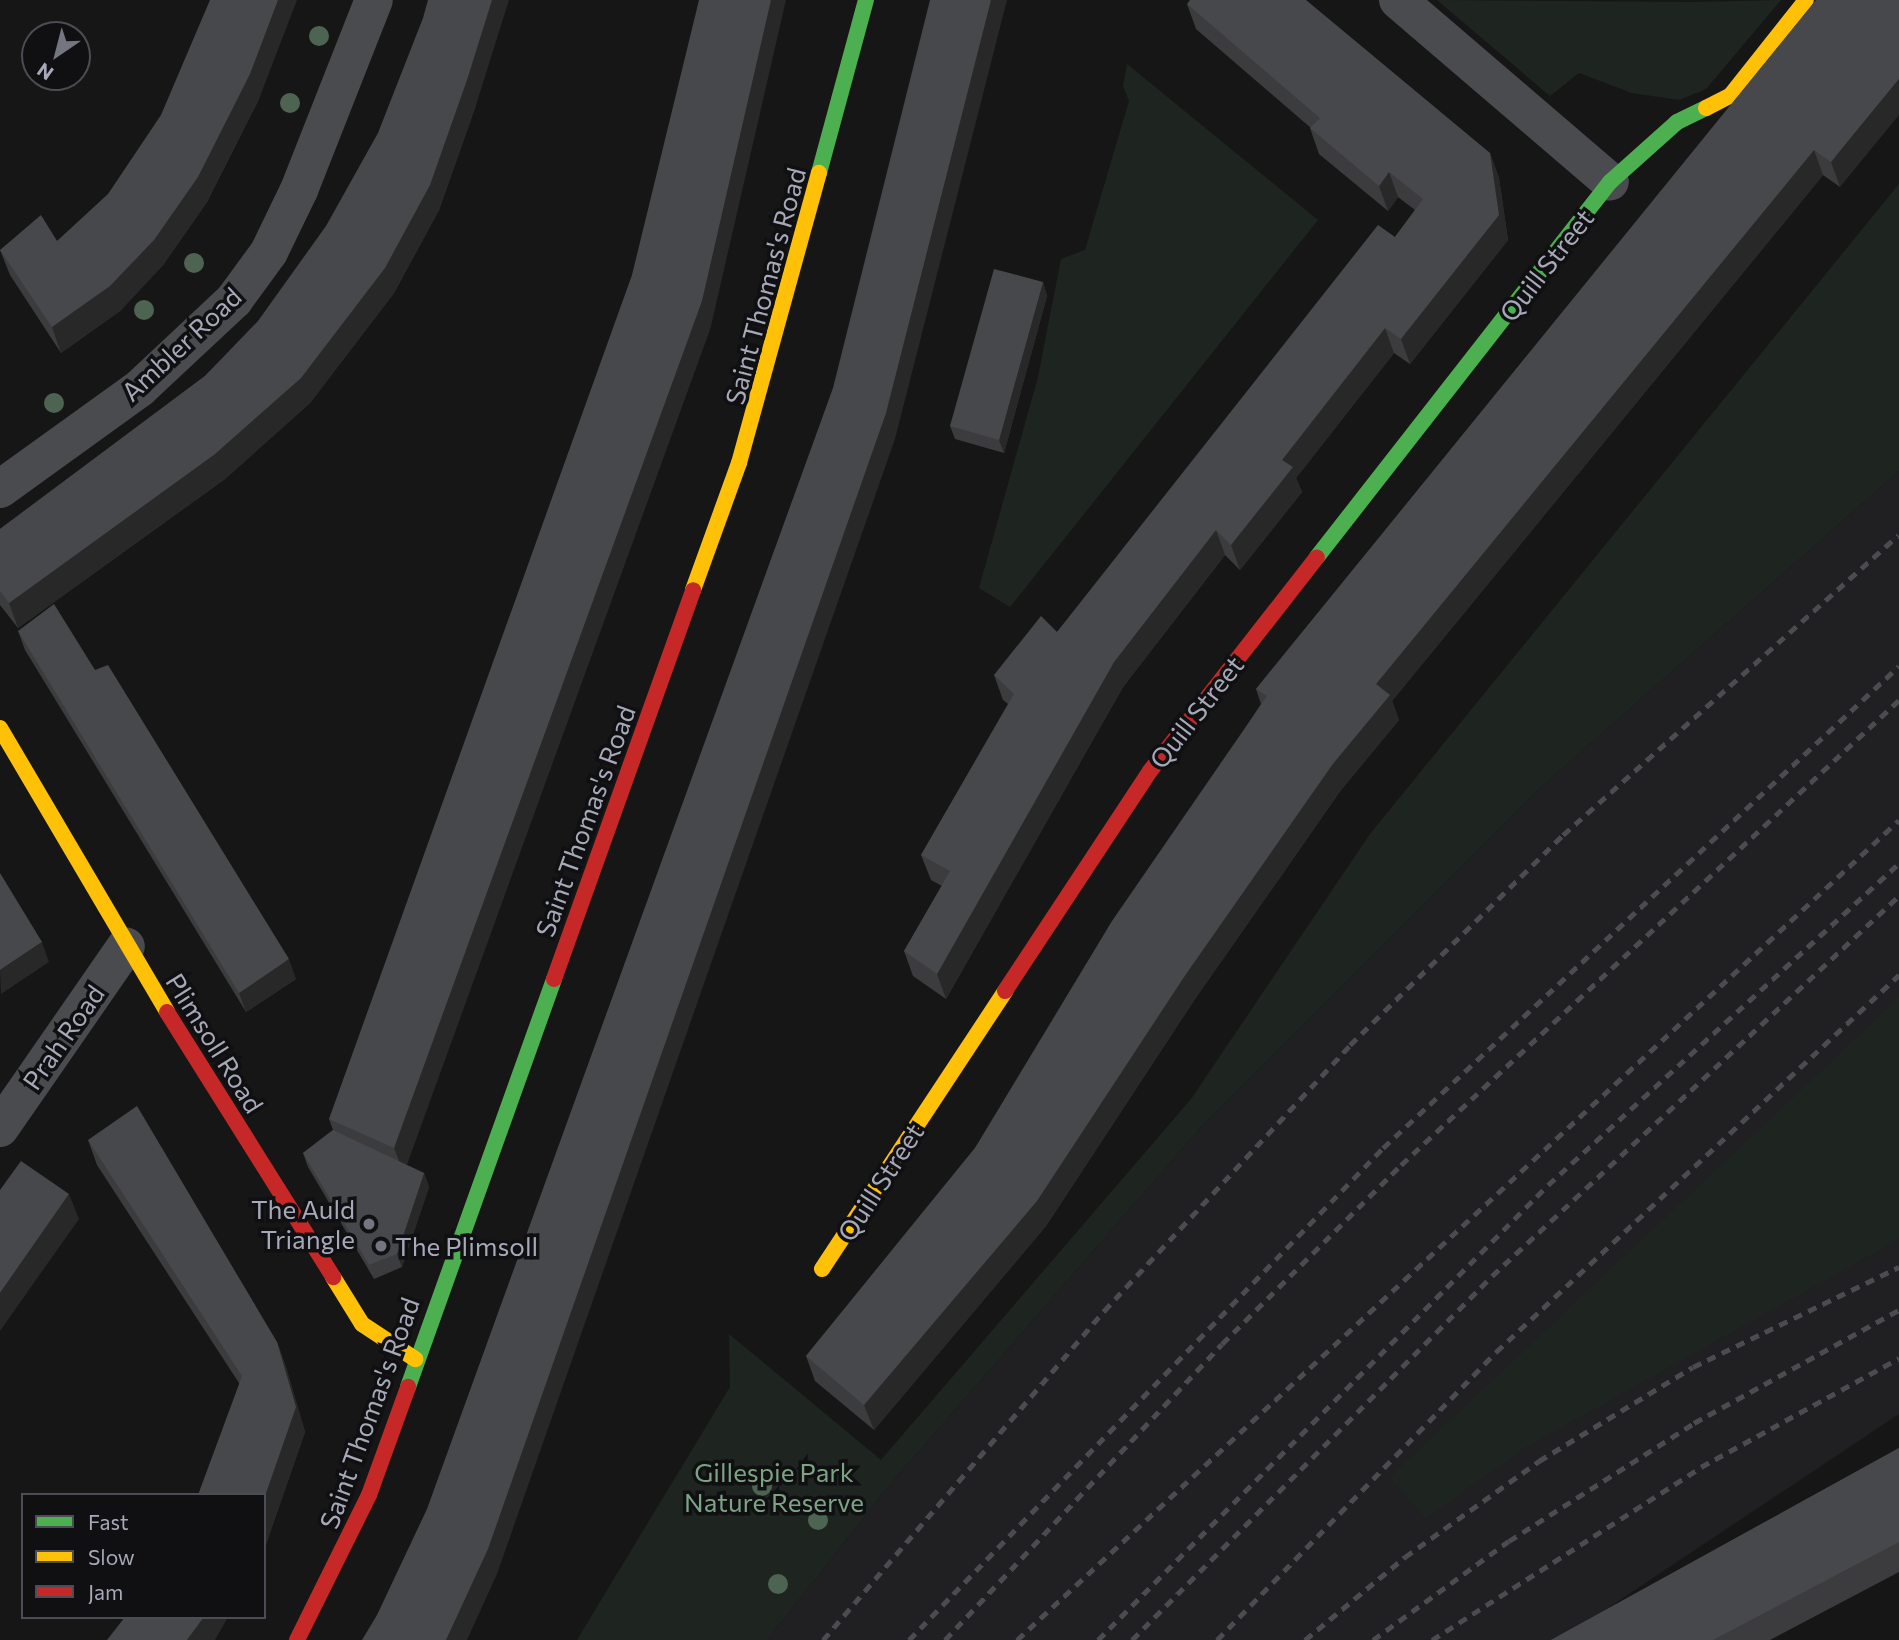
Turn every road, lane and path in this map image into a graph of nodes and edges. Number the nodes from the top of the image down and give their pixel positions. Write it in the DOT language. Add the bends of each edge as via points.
graph roads {
  1 [pos="374,0"];
  2 [pos="866,0"];
  3 [pos="1398,0"];
  4 [pos="1806,0"];
  5 [pos="1611,182"];
  6 [pos="0,489"];
  7 [pos="0,729"];
  8 [pos="126,946"];
  9 [pos="0,1128"];
  10 [pos="822,1269"];
  11 [pos="415,1359"];
  12 [pos="297,1640"];
  1 -- 6 [label="street, Ambler Road" via="299,190 269,252 234,300 140,387"];
  2 -- 11 [label="street, Saint Thomas's Road" via="739,463"];
  3 -- 5 [label="street, Quill Street"];
  4 -- 5 [label="street, Quill Street" via="1730,96 1677,122"];
  5 -- 10 [label="street, Quill Street" via="1150,771"];
  7 -- 8 [label="street, Plimsoll Road"];
  8 -- 9 [label="street, Prah Road"];
  8 -- 11 [label="street, Plimsoll Road" via="362,1324"];
  11 -- 12 [label="street, Saint Thomas's Road" via="369,1495"];
}
